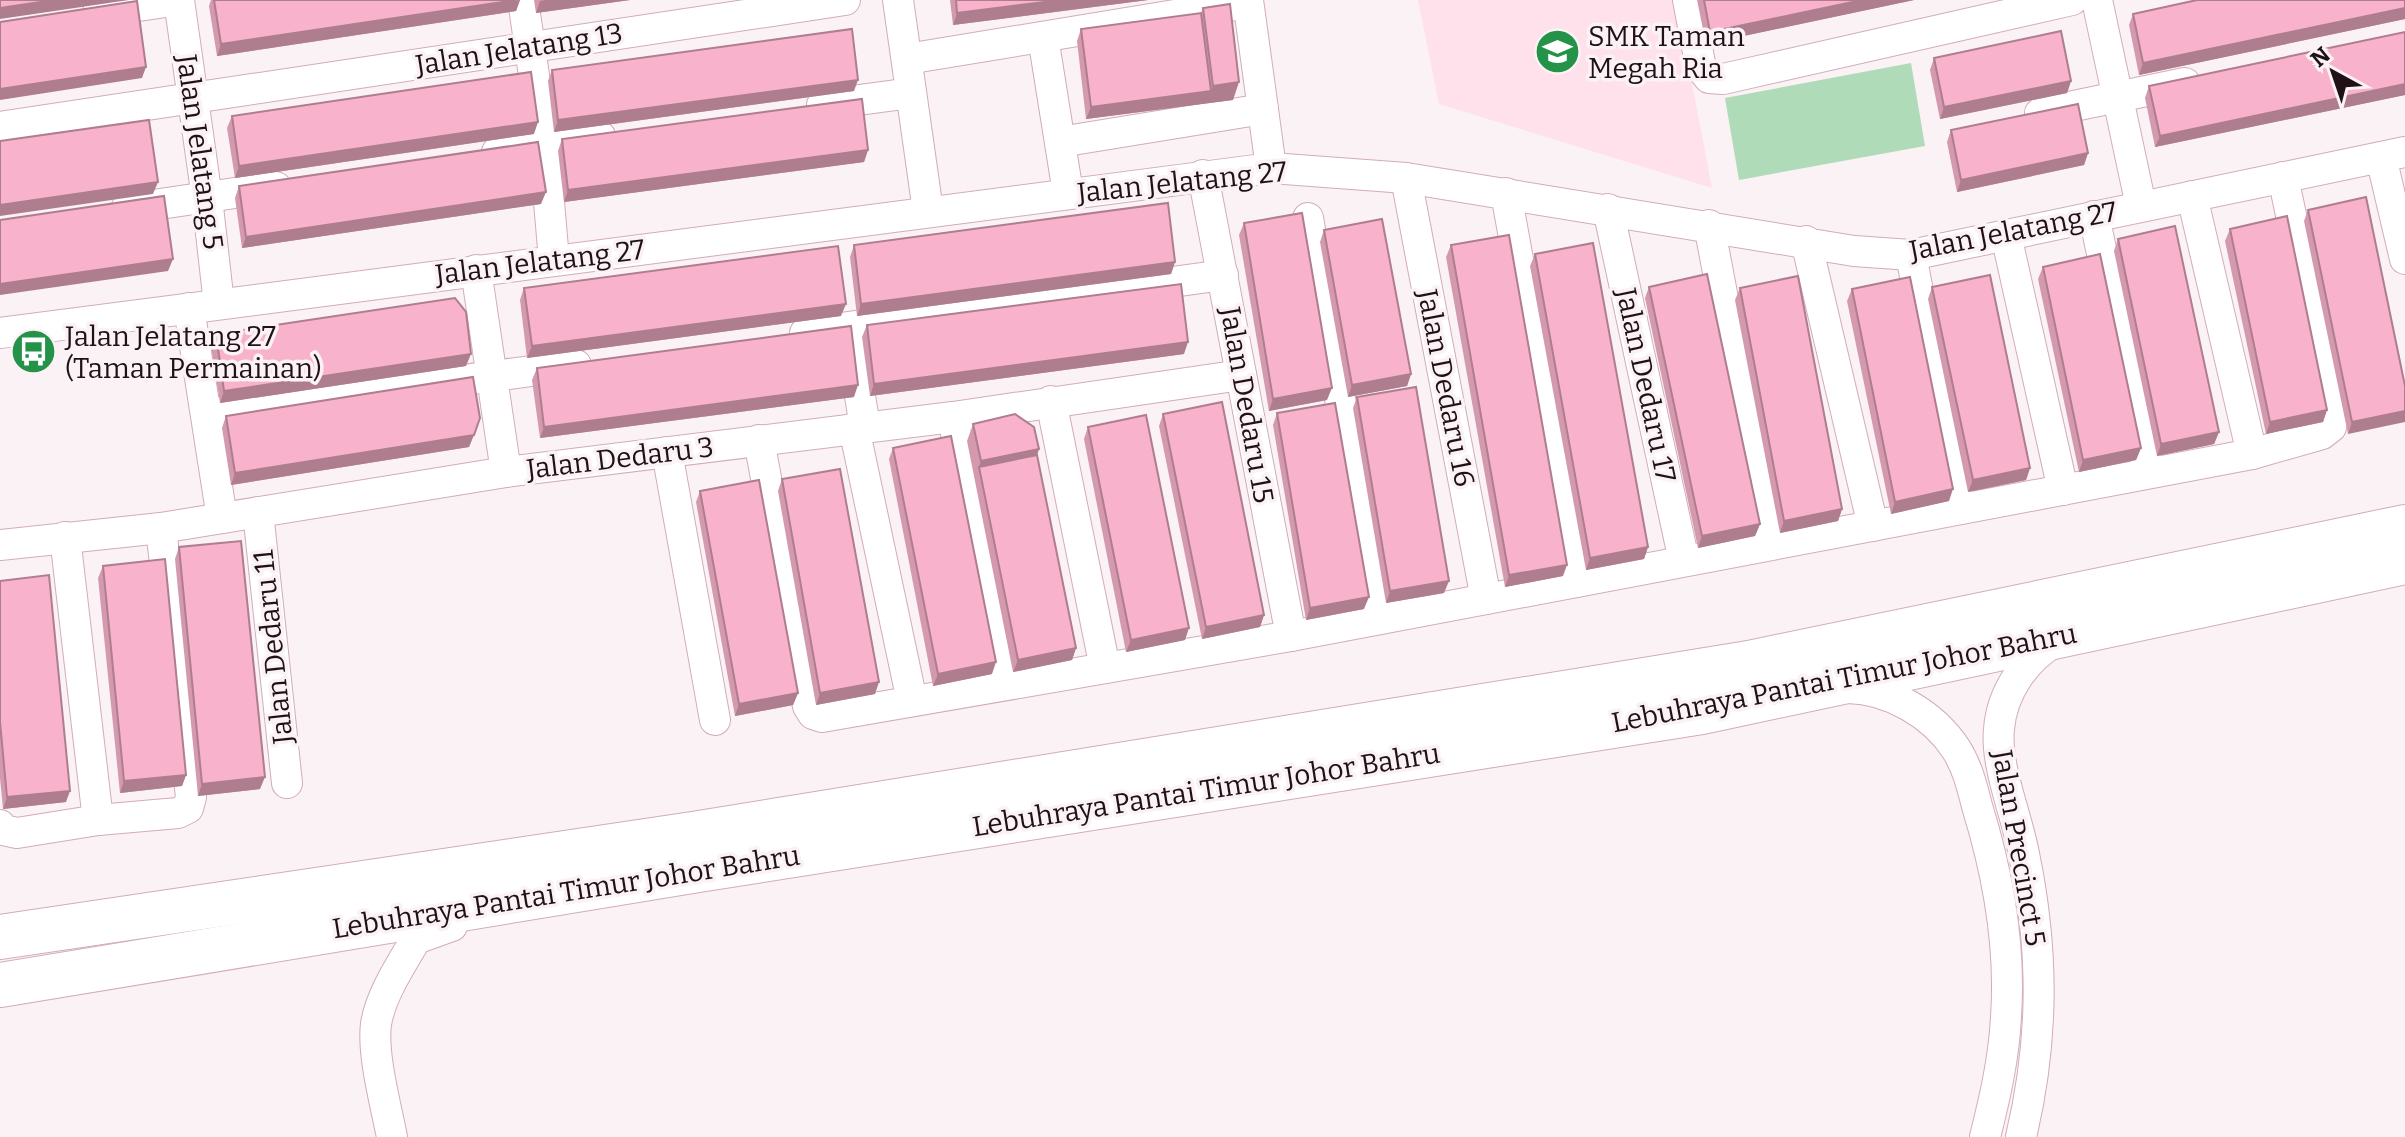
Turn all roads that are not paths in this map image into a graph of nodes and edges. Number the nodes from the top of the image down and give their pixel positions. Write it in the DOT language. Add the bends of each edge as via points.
graph roads {
  1 [pos="179,0"];
  2 [pos="523,0"];
  3 [pos="845,0"];
  4 [pos="898,0"];
  5 [pos="1688,0"];
  6 [pos="2072,0"];
  7 [pos="2097,0"];
  8 [pos="1248,2"];
  9 [pos="74,16"];
  10 [pos="1043,37"];
  11 [pos="530,47"];
  12 [pos="907,59"];
  13 [pos="2208,78"];
  14 [pos="911,93"];
  15 [pos="2117,97"];
  16 [pos="193,98"];
  17 [pos="1263,109"];
  18 [pos="789,110"];
  19 [pos="2015,118"];
  20 [pos="0,127"];
  21 [pos="621,134"];
  22 [pos="1060,142"];
  23 [pos="544,144"];
  24 [pos="2393,154"];
  25 [pos="468,156"];
  26 [pos="1271,168"];
  27 [pos="1203,175"];
  28 [pos="2283,177"];
  29 [pos="1406,178"];
  30 [pos="299,183"];
  31 [pos="1068,193"];
  32 [pos="1506,193"];
  33 [pos="2192,196"];
  34 [pos="207,198"];
  35 [pos="2141,206"];
  36 [pos="1608,209"];
  37 [pos="928,211"];
  38 [pos="104,212"];
  39 [pos="2094,216"];
  40 [pos="1308,218"];
  41 [pos="1709,225"];
  42 [pos="2006,235"];
  43 [pos="1806,241"];
  44 [pos="1911,255"];
  45 [pos="2405,259"];
  46 [pos="554,260"];
  47 [pos="476,270"];
  48 [pos="1223,275"];
  49 [pos="204,306"];
  50 [pos="847,312"];
  51 [pos="0,333"];
  52 [pos="772,337"];
  53 [pos="602,362"];
  54 [pos="1241,375"];
  55 [pos="494,377"];
  56 [pos="1445,385"];
  57 [pos="1139,389"];
  58 [pos="1415,390"];
  59 [pos="1370,399"];
  60 [pos="1051,401"];
  61 [pos="1340,405"];
  62 [pos="1310,411"];
  63 [pos="207,414"];
  64 [pos="953,417"];
  65 [pos="1279,417"];
  66 [pos="1145,420"];
  67 [pos="1249,422"];
  68 [pos="859,427"];
  69 [pos="759,440"];
  70 [pos="667,452"];
  71 [pos="2252,454"];
  72 [pos="506,472"];
  73 [pos="2149,473"];
  74 [pos="2063,490"];
  75 [pos="1960,509"];
  76 [pos="258,512"];
  77 [pos="222,518"];
  78 [pos="1873,526"];
  79 [pos="2405,527"];
  80 [pos="161,528"];
  81 [pos="65,537"];
  82 [pos="1773,544"];
  83 [pos="0,545"];
  84 [pos="1684,561"];
  85 [pos="2405,562"];
  86 [pos="1576,582"];
  87 [pos="1486,599"];
  88 [pos="1379,619"];
  89 [pos="1187,622"];
  90 [pos="2068,633"];
  91 [pos="1291,636"];
  92 [pos="1194,653"];
  93 [pos="1105,668"];
  94 [pos="1002,685"];
  95 [pos="1821,687"];
  96 [pos="912,701"];
  97 [pos="715,720"];
  98 [pos="287,783"];
  99 [pos="98,820"];
  100 [pos="0,825"];
  101 [pos="533,897"];
  102 [pos="0,937"];
  103 [pos="0,985"];
  104 [pos="392,1137"];
  105 [pos="1985,1137"];
  106 [pos="2021,1137"];
  1 -- 9 [label="street"];
  1 -- 16 [label="street, Jalan Jelatang 5"];
  2 -- 11 [label="street"];
  3 -- 11 [label="street, Jalan Jelatang 13"];
  4 -- 12 [label="street"];
  5 -- 6 [label="street" via="1701,68 1709,78 1723,79"];
  7 -- 15 [label="street"];
  8 -- 10 [label="street"];
  8 -- 17 [label="street"];
  10 -- 12 [label="street"];
  10 -- 22 [label="street"];
  11 -- 16 [label="street, Jalan Jelatang 13"];
  11 -- 23 [label="street"];
  12 -- 14 [label="street"];
  13 -- 15 [label="street"];
  14 -- 18 [label="street"];
  14 -- 37 [label="street"];
  15 -- 19 [label="street"];
  15 -- 35 [label="street"];
  16 -- 20 [label="street, Jalan Jelatang 13"];
  16 -- 34 [label="street, Jalan Jelatang 5"];
  17 -- 22 [label="street"];
  17 -- 26 [label="street"];
  21 -- 23 [label="street"];
  22 -- 31 [label="street"];
  23 -- 25 [label="street"];
  23 -- 46 [label="street"];
  24 -- 28 [label="street, Jalan Jelatang 27"];
  24 -- 45 [label="street"];
  26 -- 27 [label="street, Jalan Jelatang 27"];
  26 -- 29 [label="street, Jalan Jelatang 27"];
  27 -- 31 [label="street, Jalan Jelatang 27"];
  27 -- 48 [label="street, Jalan Dedaru 15"];
  28 -- 33 [label="street, Jalan Jelatang 27"];
  28 -- 71 [label="street" via="2334,421 2322,434"];
  29 -- 32 [label="street, Jalan Jelatang 27"];
  29 -- 56 [label="street, Jalan Dedaru 16"];
  30 -- 34 [label="street"];
  31 -- 37 [label="street, Jalan Jelatang 27"];
  32 -- 36 [label="street, Jalan Jelatang 27"];
  32 -- 86 [label="street"];
  33 -- 35 [label="street, Jalan Jelatang 27"];
  33 -- 71 [label="street"];
  34 -- 38 [label="street"];
  34 -- 49 [label="street, Jalan Jelatang 5"];
  35 -- 39 [label="street, Jalan Jelatang 27"];
  36 -- 41 [label="street, Jalan Jelatang 27"];
  36 -- 84 [label="street, Jalan Dedaru 17"];
  37 -- 46 [label="street, Jalan Jelatang 27" via="833,239"];
  39 -- 42 [label="street, Jalan Jelatang 27"];
  39 -- 73 [label="street"];
  40 -- 61 [label="street"];
  41 -- 43 [label="street, Jalan Jelatang 27"];
  41 -- 82 [label="street"];
  42 -- 44 [label="street, Jalan Jelatang 27"];
  42 -- 74 [label="street"];
  43 -- 44 [label="street, Jalan Jelatang 27"];
  43 -- 78 [label="street"];
  44 -- 75 [label="street"];
  46 -- 47 [label="street, Jalan Jelatang 27"];
  47 -- 49 [label="street, Jalan Jelatang 27"];
  47 -- 55 [label="street"];
  48 -- 50 [label="street"];
  48 -- 54 [label="street, Jalan Dedaru 15"];
  49 -- 51 [label="street, Jalan Jelatang 27"];
  49 -- 63 [label="street, Jalan Jelatang 5"];
  50 -- 52 [label="street"];
  50 -- 68 [label="street"];
  53 -- 55 [label="street"];
  54 -- 57 [label="street, Jalan Dedaru 3"];
  54 -- 67 [label="street, Jalan Dedaru 15"];
  55 -- 63 [label="street"];
  55 -- 72 [label="street"];
  56 -- 58 [label="street"];
  56 -- 87 [label="street, Jalan Dedaru 16"];
  57 -- 60 [label="street, Jalan Dedaru 3"];
  57 -- 66 [label="street"];
  59 -- 61 [label="street"];
  60 -- 64 [label="street, Jalan Dedaru 3"];
  60 -- 93 [label="street"];
  61 -- 62 [label="street"];
  61 -- 88 [label="street"];
  63 -- 77 [label="street, Jalan Jelatang 5"];
  64 -- 68 [label="street, Jalan Dedaru 3"];
  64 -- 94 [label="street"];
  65 -- 67 [label="street"];
  67 -- 91 [label="street, Jalan Dedaru 15"];
  68 -- 69 [label="street, Jalan Dedaru 3"];
  68 -- 96 [label="street"];
  69 -- 70 [label="street, Jalan Dedaru 3"];
  69 -- 96 [label="street" via="808,706 822,717"];
  70 -- 72 [label="street, Jalan Dedaru 3"];
  70 -- 97 [label="street"];
  71 -- 73 [label="street"];
  72 -- 76 [label="street, Jalan Dedaru 3"];
  73 -- 74 [label="street"];
  74 -- 75 [label="street"];
  75 -- 78 [label="street"];
  76 -- 77 [label="street, Jalan Dedaru 3"];
  76 -- 98 [label="street, Jalan Dedaru 11"];
  77 -- 80 [label="street, Jalan Dedaru 3"];
  78 -- 82 [label="street"];
  79 -- 102 [label="highway, Lebuhraya Pantai Timur Johor Bahru" via="1749,663 708,832"];
  80 -- 81 [label="street, Jalan Dedaru 3"];
  80 -- 99 [label="street" via="191,797 188,808 178,813"];
  81 -- 83 [label="street, Jalan Dedaru 3"];
  81 -- 99 [label="street"];
  82 -- 84 [label="street"];
  84 -- 86 [label="street"];
  85 -- 90 [label="highway, Lebuhraya Pantai Timur Johor Bahru"];
  86 -- 87 [label="street"];
  87 -- 88 [label="street"];
  88 -- 91 [label="street"];
  89 -- 92 [label="street"];
  90 -- 95 [label="highway, Lebuhraya Pantai Timur Johor Bahru"];
  90 -- 106 [label="street, Jalan Precinct 5" via="2025,666 2011,688 1999,729 1999,752 2025,857 2039,948 2040,1015"];
  91 -- 92 [label="street"];
  92 -- 93 [label="street"];
  93 -- 94 [label="street"];
  94 -- 96 [label="street"];
  95 -- 101 [label="highway, Lebuhraya Pantai Timur Johor Bahru" via="1702,712"];
  95 -- 105 [label="street, Jalan Precinct 5" via="1860,688 1907,705 1947,736 1966,767 1994,862 2007,950 2007,1016"];
  99 -- 100 [label="street" via="17,833"];
  101 -- 103 [label="highway, Lebuhraya Pantai Timur Johor Bahru"];
  101 -- 104 [label="street" via="416,939 388,988 376,1025"];
}
